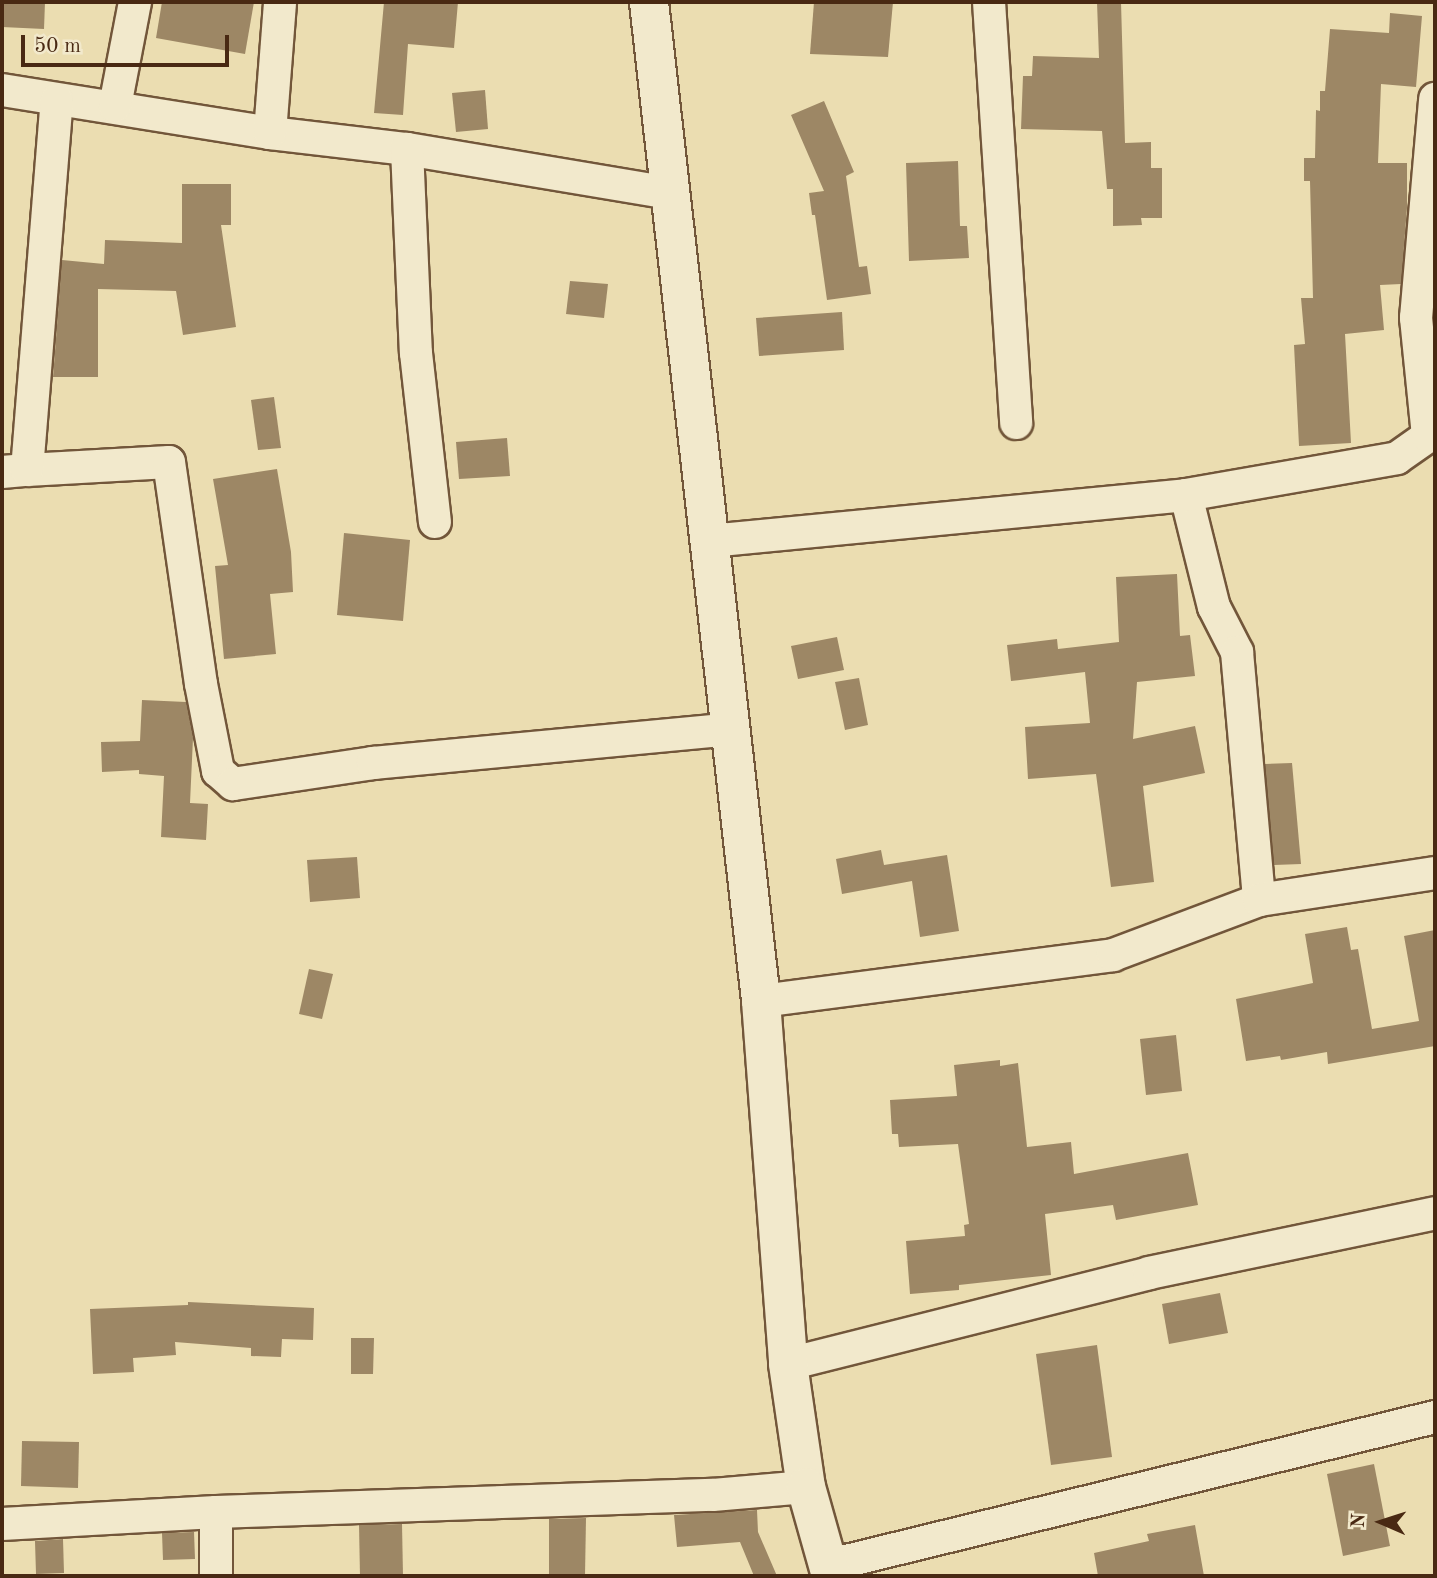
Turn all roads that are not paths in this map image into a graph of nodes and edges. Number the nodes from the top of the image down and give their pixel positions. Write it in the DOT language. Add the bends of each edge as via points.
graph roads {
  1 [pos="135,2"];
  2 [pos="280,2"];
  3 [pos="649,2"];
  4 [pos="989,2"];
  5 [pos="2,90"];
  6 [pos="1435,99"];
  7 [pos="57,100"];
  8 [pos="115,106"];
  9 [pos="270,133"];
  10 [pos="407,149"];
  11 [pos="670,193"];
  12 [pos="1016,423"];
  13 [pos="14,471"];
  14 [pos="1186,495"];
  15 [pos="435,522"];
  16 [pos="710,541"];
  17 [pos="732,729"];
  18 [pos="1435,873"];
  19 [pos="1259,900"];
  20 [pos="761,1001"];
  21 [pos="1435,1213"];
  22 [pos="788,1364"];
  23 [pos="1435,1417"];
  24 [pos="806,1487"];
  25 [pos="216,1512"];
  26 [pos="2,1524"];
  27 [pos="829,1571"];
  28 [pos="216,1576"];
  1 -- 8 [label="street"];
  2 -- 9 [label="street"];
  3 -- 11 [label="street"];
  4 -- 12 [label="street"];
  5 -- 7 [label="street"];
  6 -- 14 [label="street" via="1416,318 1428,436 1397,458"];
  7 -- 8 [label="street"];
  7 -- 13 [label="street"];
  8 -- 9 [label="street"];
  9 -- 10 [label="street"];
  10 -- 11 [label="street"];
  10 -- 15 [label="street" via="416,353"];
  11 -- 16 [label="street"];
  13 -- 17 [label="street" via="169,462 218,771 233,784 373,763"];
  14 -- 16 [label="street"];
  14 -- 19 [label="street" via="1214,607 1237,652"];
  16 -- 17 [label="street"];
  17 -- 20 [label="street"];
  18 -- 19 [label="street"];
  19 -- 20 [label="street" via="1114,955"];
  20 -- 22 [label="street"];
  21 -- 22 [label="street" via="1149,1273"];
  22 -- 24 [label="street"];
  23 -- 27 [label="street"];
  24 -- 25 [label="street"];
  24 -- 27 [label="street"];
  25 -- 26 [label="street"];
  25 -- 28 [label="street"];
}
